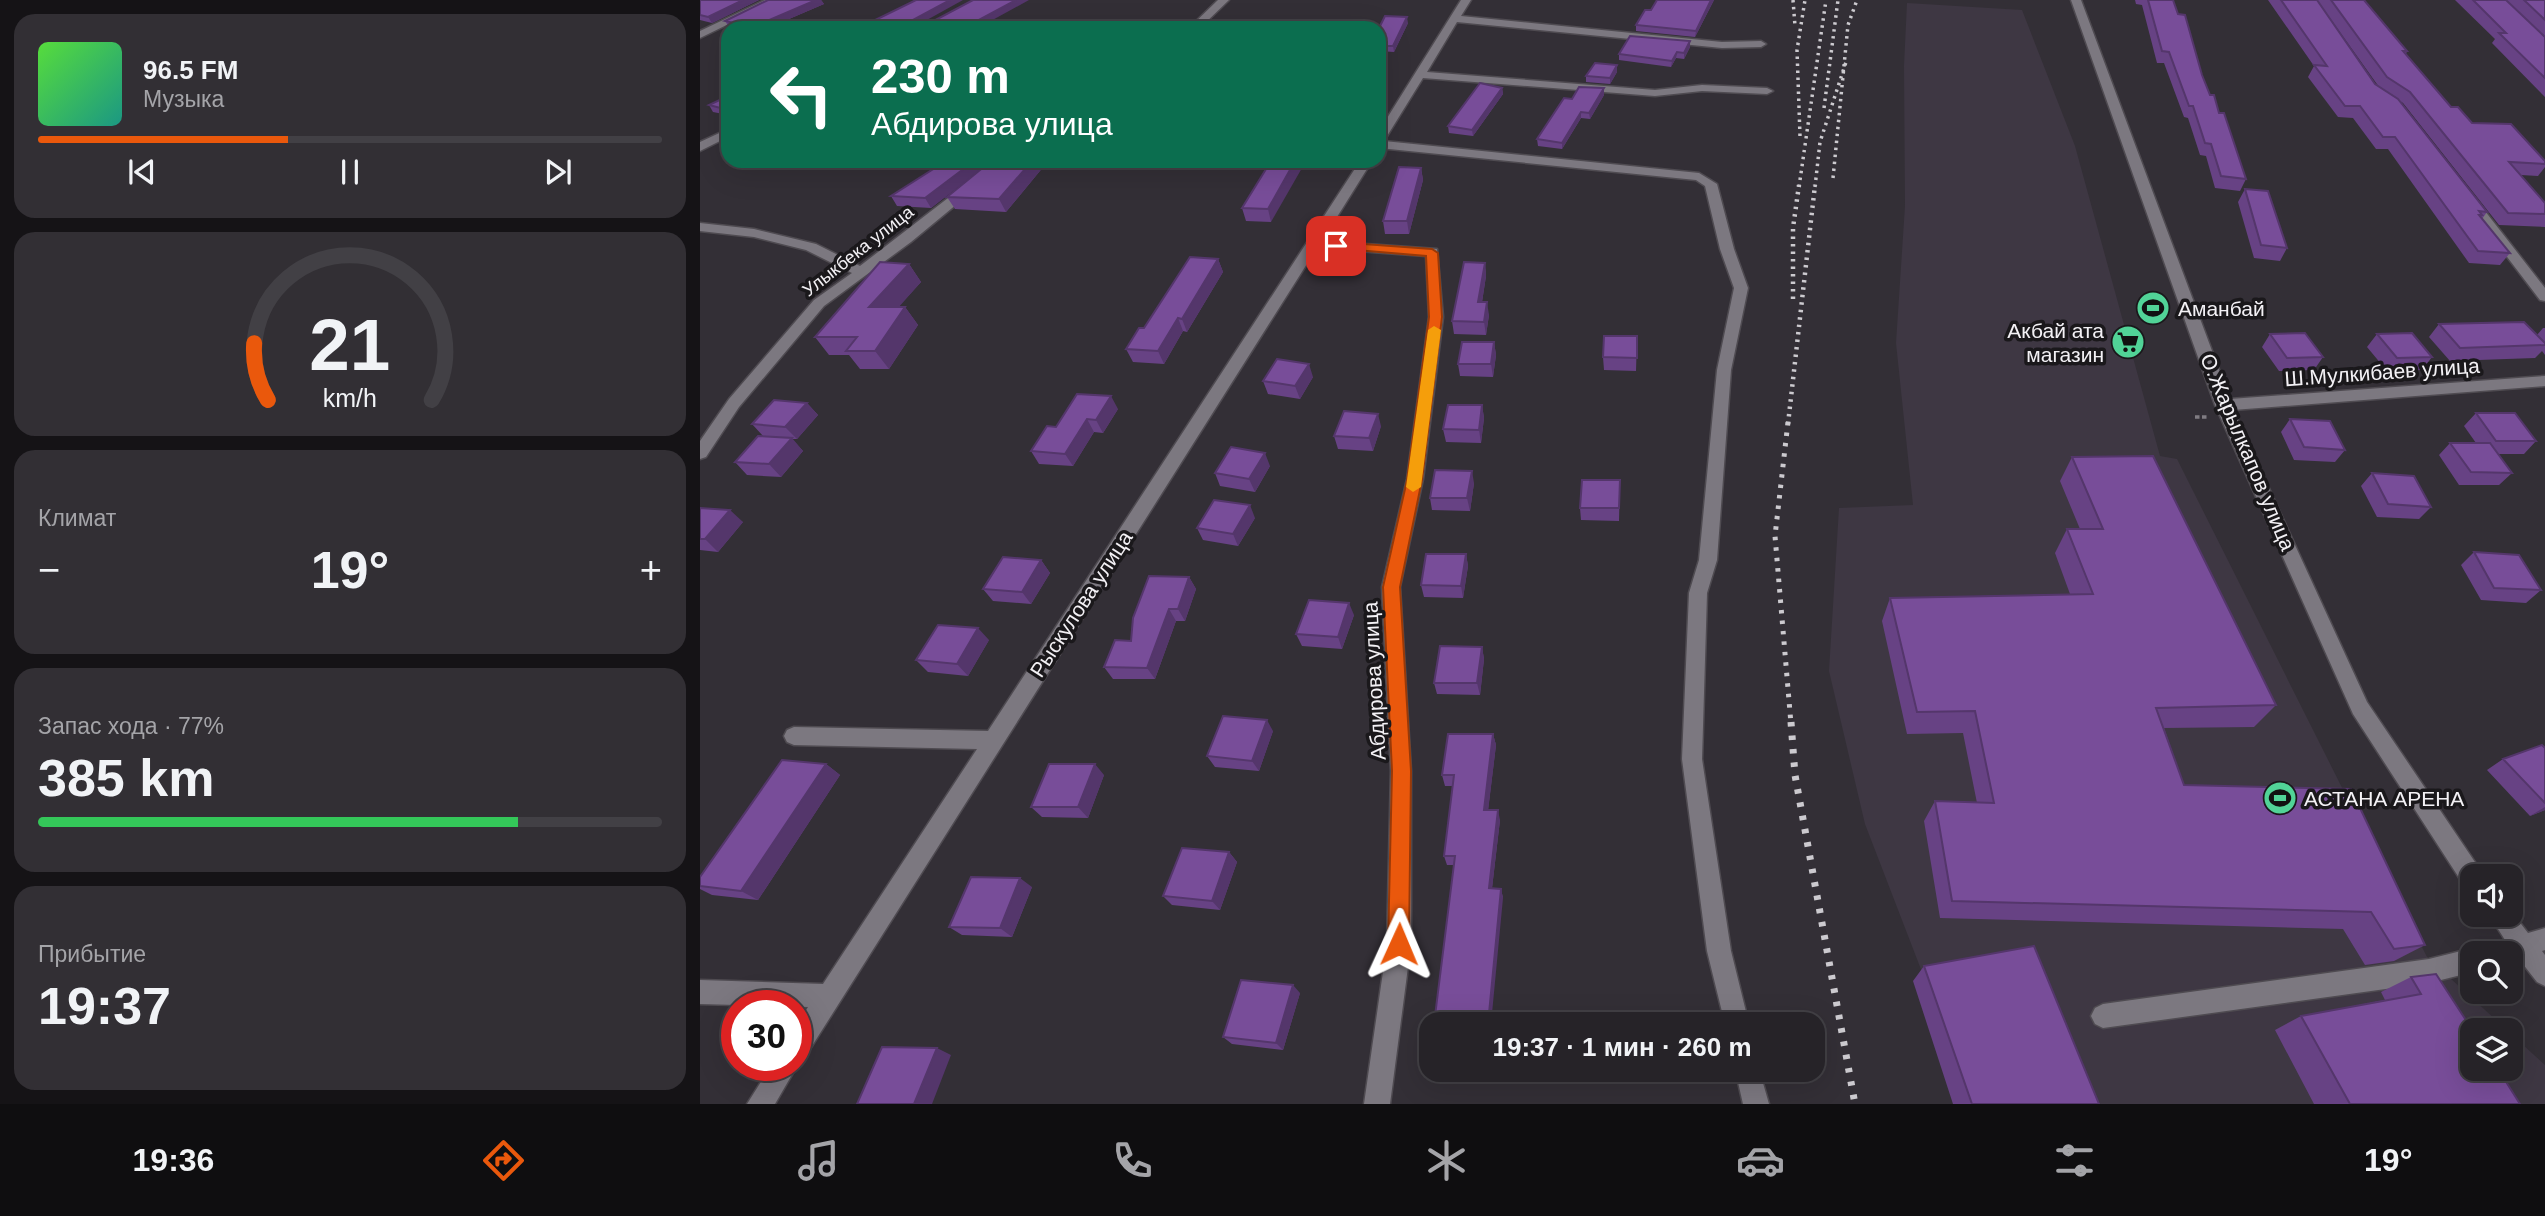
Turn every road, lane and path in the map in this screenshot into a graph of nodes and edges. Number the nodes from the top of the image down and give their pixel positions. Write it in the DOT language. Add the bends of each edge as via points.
graph roads {
  1 [pos="773,0"];
  2 [pos="1224,0"];
  3 [pos="1466,0"];
  4 [pos="2076,0"];
  5 [pos="1457,19"];
  6 [pos="729,21"];
  7 [pos="1202,21"];
  8 [pos="721,25"];
  9 [pos="700,35"];
  10 [pos="1761,44"];
  11 [pos="1421,75"];
  12 [pos="1767,91"];
  13 [pos="1386,131"];
  14 [pos="721,136"];
  15 [pos="1386,143"];
  16 [pos="700,147"];
  17 [pos="994,168"];
  18 [pos="1361,168"];
  19 [pos="2465,194"];
  20 [pos="700,228"];
  21 [pos="1312,244"];
  22 [pos="859,271"];
  23 [pos="2545,297"];
  24 [pos="2545,381"];
  25 [pos="2223,405"];
  26 [pos="700,453"];
  27 [pos="794,736"];
  28 [pos="994,740"];
  29 [pos="2464,864"];
  30 [pos="2515,927"];
  31 [pos="2535,943"];
  32 [pos="2460,963"];
  33 [pos="2545,974"];
  34 [pos="700,992"];
  35 [pos="830,996"];
  36 [pos="1734,1012"];
  37 [pos="2103,1016"];
  38 [pos="812,1024"];
  39 [pos="775,1081"];
  40 [pos="1750,1082"];
  41 [pos="760,1104"];
  42 [pos="1377,1104"];
  43 [pos="1756,1104"];
  1 -- 6 [label="street"];
  2 -- 7 [label="street"];
  3 -- 5 [label="street"];
  4 -- 25 [label="street, О.Жарылкапов улица"];
  5 -- 10 [label="street" via="1721,45"];
  5 -- 11 [label="street"];
  8 -- 9 [label="street"];
  11 -- 12 [label="street" via="1655,93 1702,88"];
  11 -- 13 [label="street"];
  14 -- 16 [label="street"];
  15 -- 36 [label="street" via="1699,177 1711,184 1741,288 1724,370 1708,560 1698,593 1692,759 1719,951"];
  17 -- 22 [label="street, Улыкбека улица"];
  18 -- 21 [label="street, Рыскулова улица"];
  19 -- 23 [label="street"];
  20 -- 22 [label="street" via="754,233 811,247"];
  21 -- 28 [label="street, Рыскулова улица"];
  21 -- 42 [label="street, Абдирова улица" via="1432,253 1436,317 1415,480 1391,587 1401,771 1399,944"];
  22 -- 26 [label="street, Улыкбека улица" via="819,303 734,403"];
  24 -- 25 [label="street, Ш.Мулкибаев улица"];
  25 -- 29 [label="street, О.Жарылкапов улица" via="2360,708"];
  27 -- 28 [label="street"];
  28 -- 35 [label="street, Рыскулова улица"];
  30 -- 31 [label="street"];
  31 -- 33 [label="street"];
  32 -- 37 [label="street"];
  34 -- 35 [label="street"];
  35 -- 38 [label="street, Рыскулова улица"];
  39 -- 41 [label="street"];
  40 -- 43 [label="street"];
}
